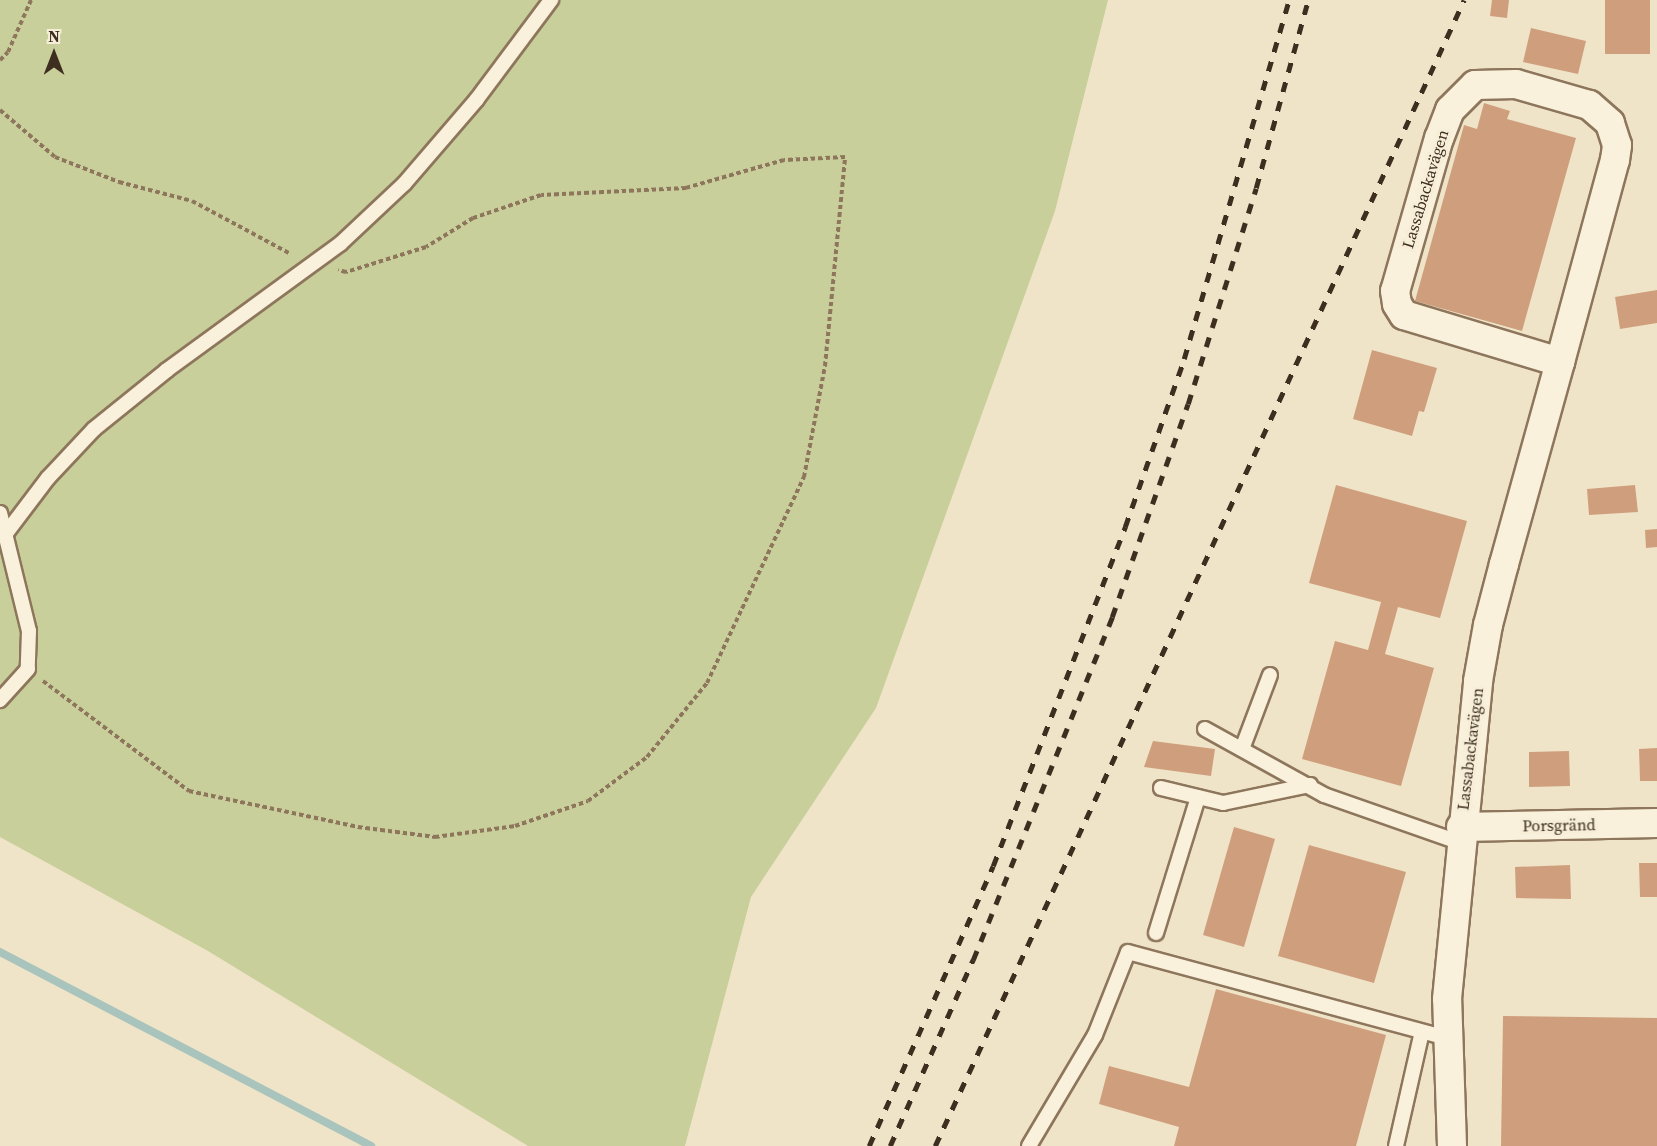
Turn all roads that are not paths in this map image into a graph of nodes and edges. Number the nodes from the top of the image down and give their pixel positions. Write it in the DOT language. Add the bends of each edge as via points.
graph roads {
  1 [pos="550,0"];
  2 [pos="1560,362"];
  3 [pos="0,513"];
  4 [pos="8,532"];
  5 [pos="1270,675"];
  6 [pos="0,700"];
  7 [pos="1205,729"];
  8 [pos="1242,748"];
  9 [pos="1310,785"];
  10 [pos="1161,788"];
  11 [pos="1197,796"];
  12 [pos="1657,823"];
  13 [pos="1461,835"];
  14 [pos="1156,933"];
  15 [pos="1434,1035"];
  16 [pos="1029,1146"];
  17 [pos="1396,1146"];
  18 [pos="1452,1146"];
  1 -- 4 [label="lane" via="477,99 404,184 315,264 167,370 94,429 48,478"];
  2 -- 2 [label="street, Lassabackavägen" via="1615,160 1615,134 1610,123 1589,105 1516,84 1475,85 1450,110 1439,138 1395,291 1397,304 1404,315"];
  2 -- 13 [label="street, Lassabackavägen" via="1488,625"];
  3 -- 4 [label="lane"];
  4 -- 6 [label="lane" via="28,631 28,669"];
  5 -- 8 [label="lane"];
  7 -- 8 [label="lane"];
  8 -- 9 [label="lane"];
  9 -- 11 [label="lane" via="1223,802"];
  9 -- 13 [label="lane" via="1324,795"];
  10 -- 11 [label="lane"];
  11 -- 14 [label="lane"];
  12 -- 13 [label="street, Porsgränd"];
  13 -- 15 [label="street, Lassabackavägen"];
  15 -- 16 [label="lane" via="1128,952 1095,1035"];
  15 -- 17 [label="lane"];
  15 -- 18 [label="street, Lassabackavägen"];
}
